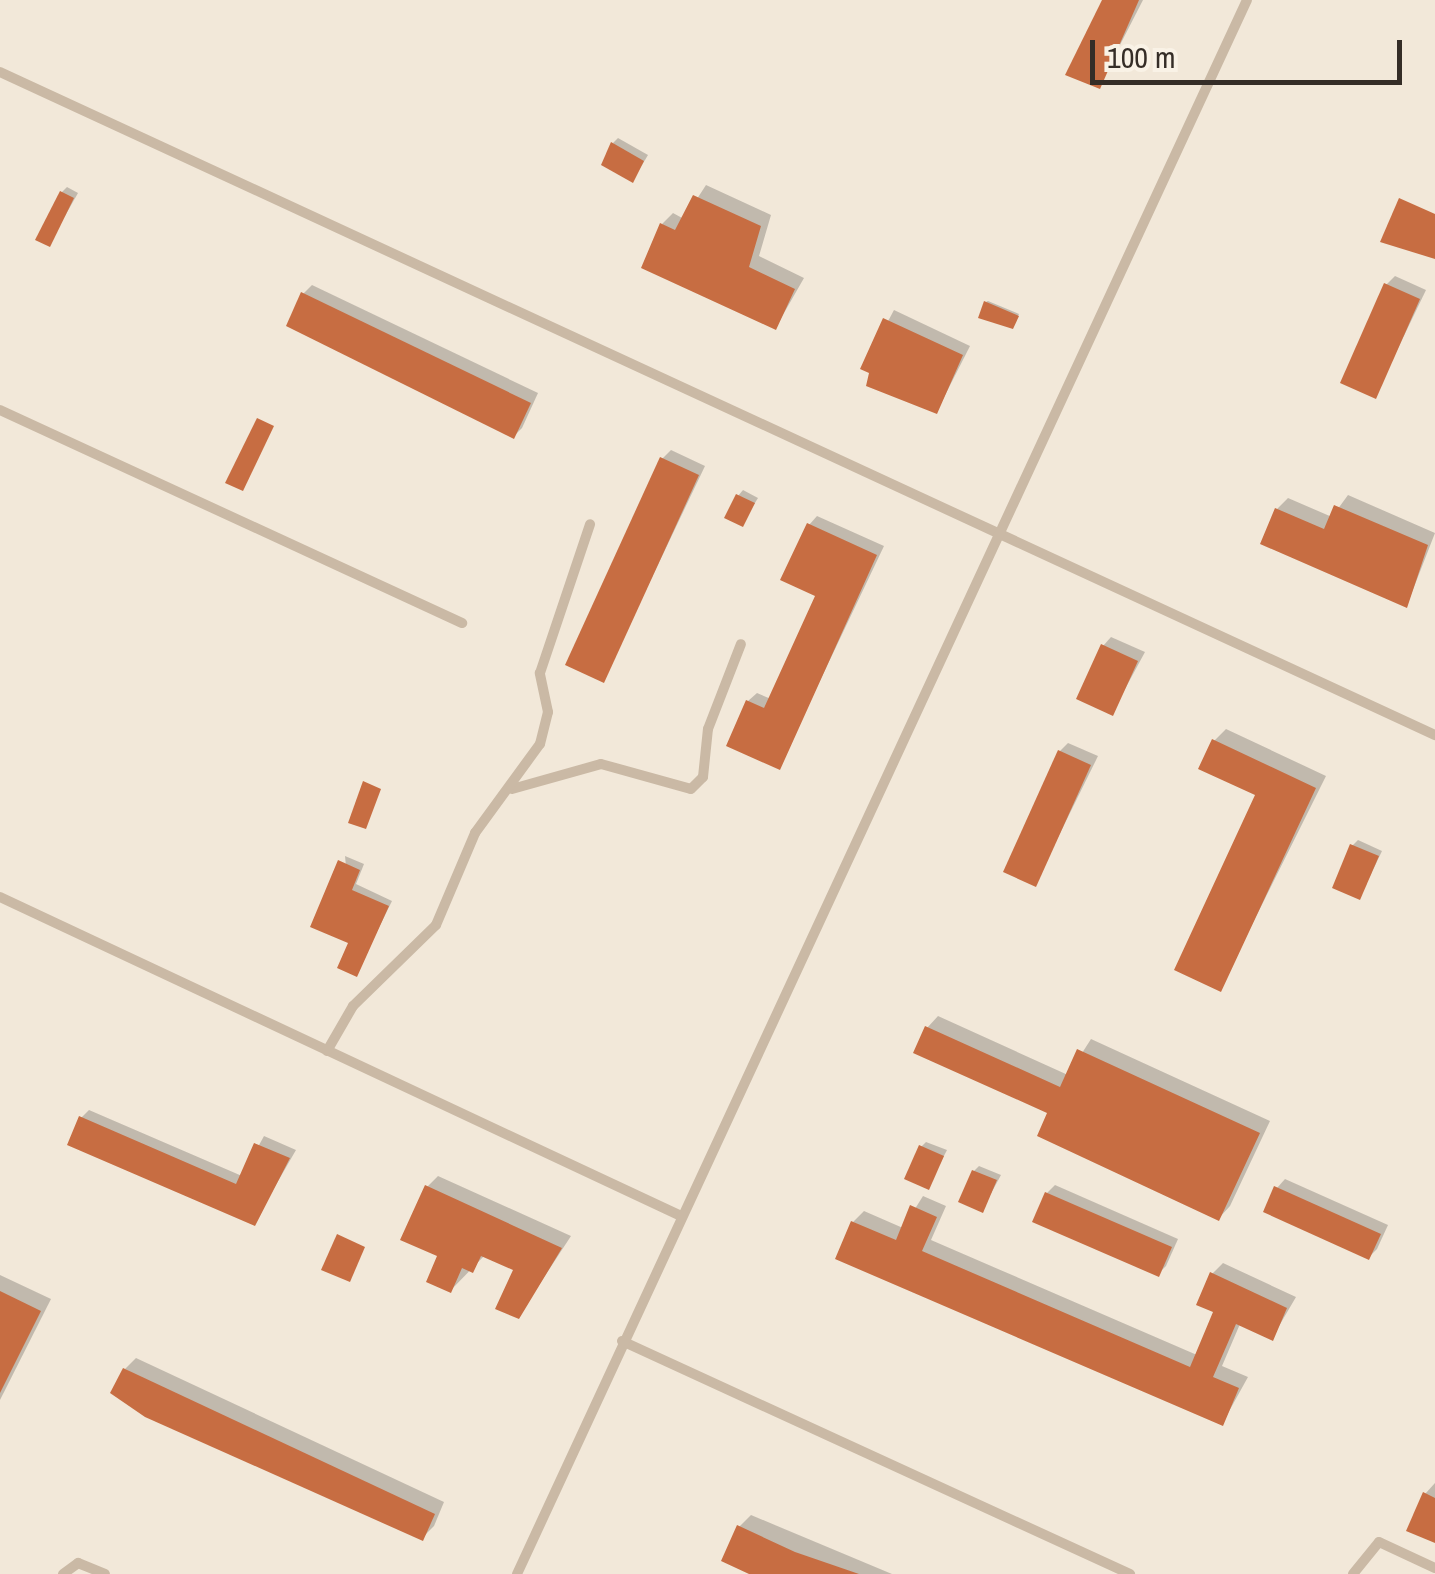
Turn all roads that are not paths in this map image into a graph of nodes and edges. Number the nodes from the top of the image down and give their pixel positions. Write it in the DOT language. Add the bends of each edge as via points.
graph roads {
  1 [pos="1247,0"];
  2 [pos="0,72"];
  3 [pos="0,410"];
  4 [pos="590,524"];
  5 [pos="995,532"];
  6 [pos="462,624"];
  7 [pos="741,644"];
  8 [pos="1435,735"];
  9 [pos="510,789"];
  10 [pos="0,898"];
  11 [pos="327,1051"];
  12 [pos="679,1215"];
  13 [pos="622,1341"];
  14 [pos="1435,1568"];
  15 [pos="63,1574"];
  16 [pos="105,1574"];
  17 [pos="517,1574"];
  18 [pos="1130,1574"];
  19 [pos="1354,1574"];
  1 -- 5 [label="lane"];
  2 -- 5 [label="lane"];
  3 -- 6 [label="lane"];
  4 -- 9 [label="lane" via="540,673 548,712 540,744"];
  5 -- 8 [label="lane"];
  5 -- 12 [label="lane"];
  7 -- 9 [label="lane" via="708,729 703,777 691,789 601,764"];
  9 -- 11 [label="lane" via="475,833 436,925 353,1006"];
  10 -- 11 [label="lane"];
  11 -- 12 [label="lane"];
  12 -- 13 [label="lane"];
  13 -- 17 [label="lane"];
  13 -- 18 [label="lane"];
  14 -- 19 [label="lane" via="1379,1542"];
  15 -- 16 [label="lane" via="78,1562"];
}
